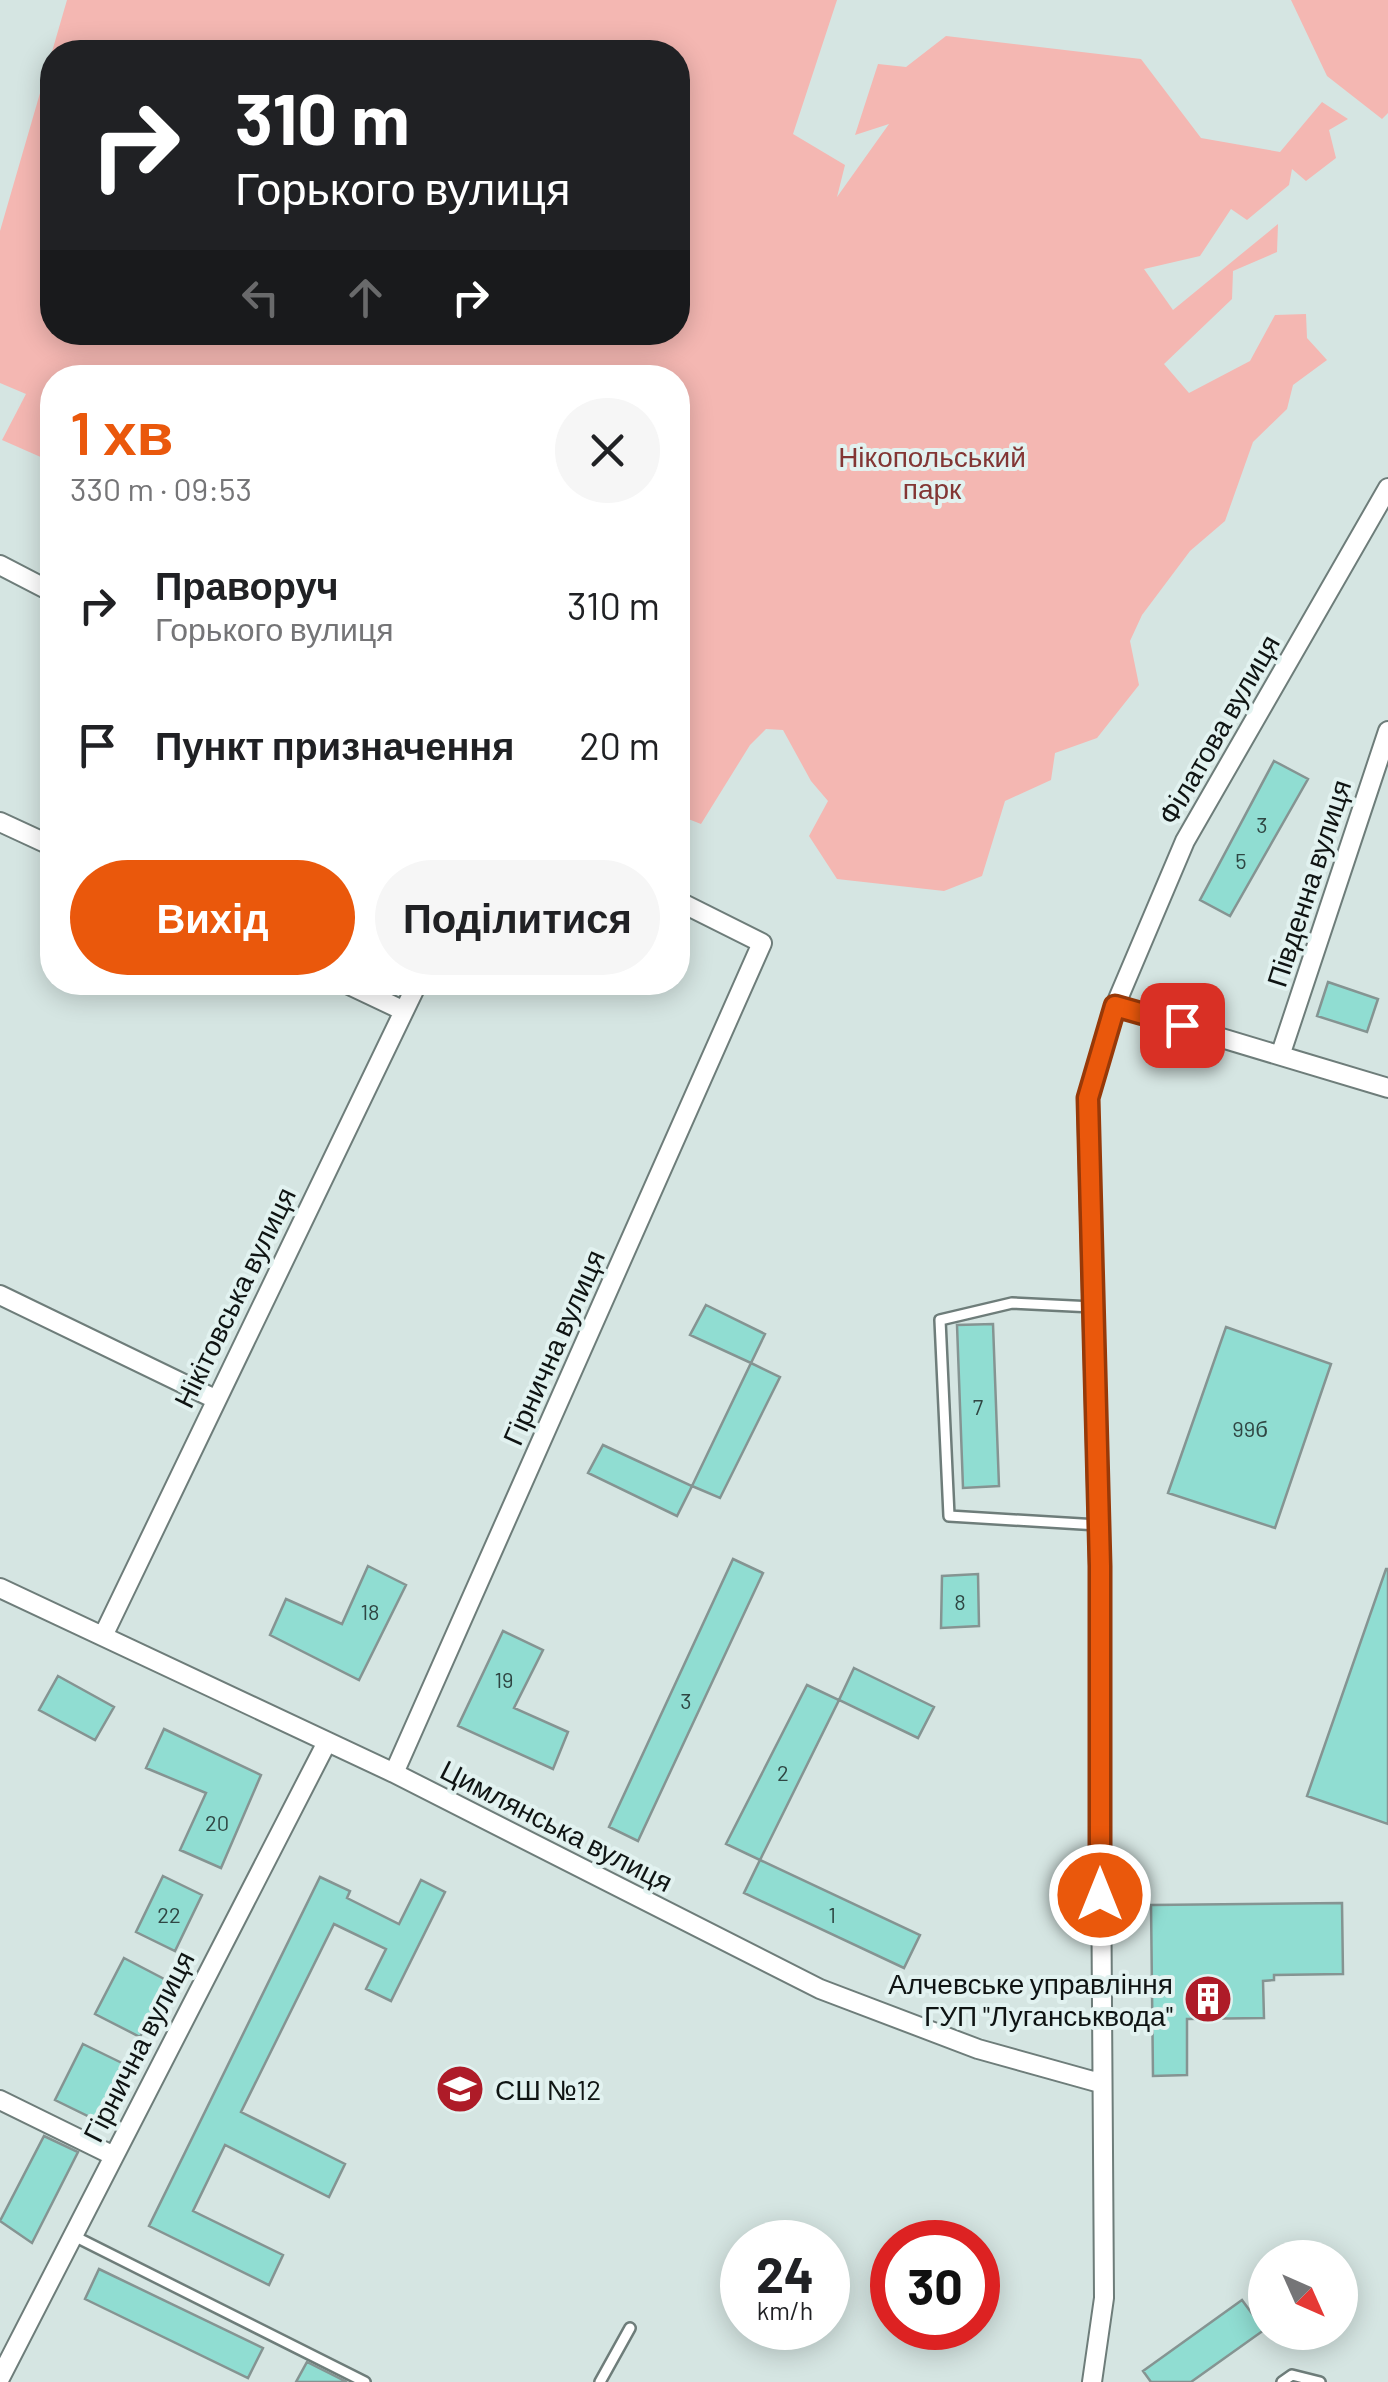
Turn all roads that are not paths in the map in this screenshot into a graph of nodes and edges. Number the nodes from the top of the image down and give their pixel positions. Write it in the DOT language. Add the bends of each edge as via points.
graph roads {
  1 [pos="1388,488"];
  2 [pos="0,566"];
  3 [pos="40,586"];
  4 [pos="1388,731"];
  5 [pos="0,822"];
  6 [pos="40,840"];
  7 [pos="690,908"];
  8 [pos="370,995"];
  9 [pos="412,995"];
  10 [pos="1115,1006"];
  11 [pos="404,1011"];
  12 [pos="1281,1053"];
  13 [pos="1388,1088"];
  14 [pos="0,1295"];
  15 [pos="1093,1307"];
  16 [pos="216,1399"];
  17 [pos="1098,1525"];
  18 [pos="0,1588"];
  19 [pos="102,1636"];
  20 [pos="327,1742"];
  21 [pos="394,1773"];
  22 [pos="1100,2083"];
  23 [pos="0,2100"];
  24 [pos="112,2155"];
  25 [pos="72,2235"];
  26 [pos="630,2328"];
  27 [pos="0,2378"];
  28 [pos="365,2382"];
  29 [pos="600,2382"];
  30 [pos="1092,2382"];
  31 [pos="1282,2382"];
  32 [pos="1320,2382"];
  1 -- 10 [label="street, Філатова вулиця" via="1186,841"];
  2 -- 3 [label="street"];
  4 -- 12 [label="street, Південна вулиця"];
  5 -- 6 [label="street"];
  7 -- 21 [label="street, Гірнична вулиця" via="762,944"];
  8 -- 11 [label="street"];
  9 -- 11 [label="street, Нікітовська вулиця"];
  10 -- 12 [label="street"];
  10 -- 15 [label="street, Філатова вулиця" via="1088,1098"];
  11 -- 16 [label="street, Нікітовська вулиця"];
  12 -- 13 [label="street"];
  14 -- 16 [label="street"];
  15 -- 17 [label="street, Філатова вулиця"];
  15 -- 17 [label="lane" via="1012,1302 940,1320 949,1516"];
  16 -- 19 [label="street, Нікітовська вулиця"];
  17 -- 22 [label="street, Філатова вулиця"];
  18 -- 19 [label="street, Цимлянська вулиця"];
  19 -- 20 [label="street, Цимлянська вулиця"];
  20 -- 21 [label="street, Цимлянська вулиця"];
  20 -- 24 [label="street, Гірнична вулиця"];
  21 -- 22 [label="street, Цимлянська вулиця" via="820,1989 978,2049"];
  22 -- 30 [label="street, Філатова вулиця" via="1104,2298"];
  23 -- 24 [label="street"];
  24 -- 25 [label="street, Гірнична вулиця"];
  25 -- 27 [label="street, Гірнична вулиця"];
  25 -- 28 [label="lane"];
  26 -- 29 [label="lane"];
  31 -- 32 [label="lane" via="1292,2375"];
}
